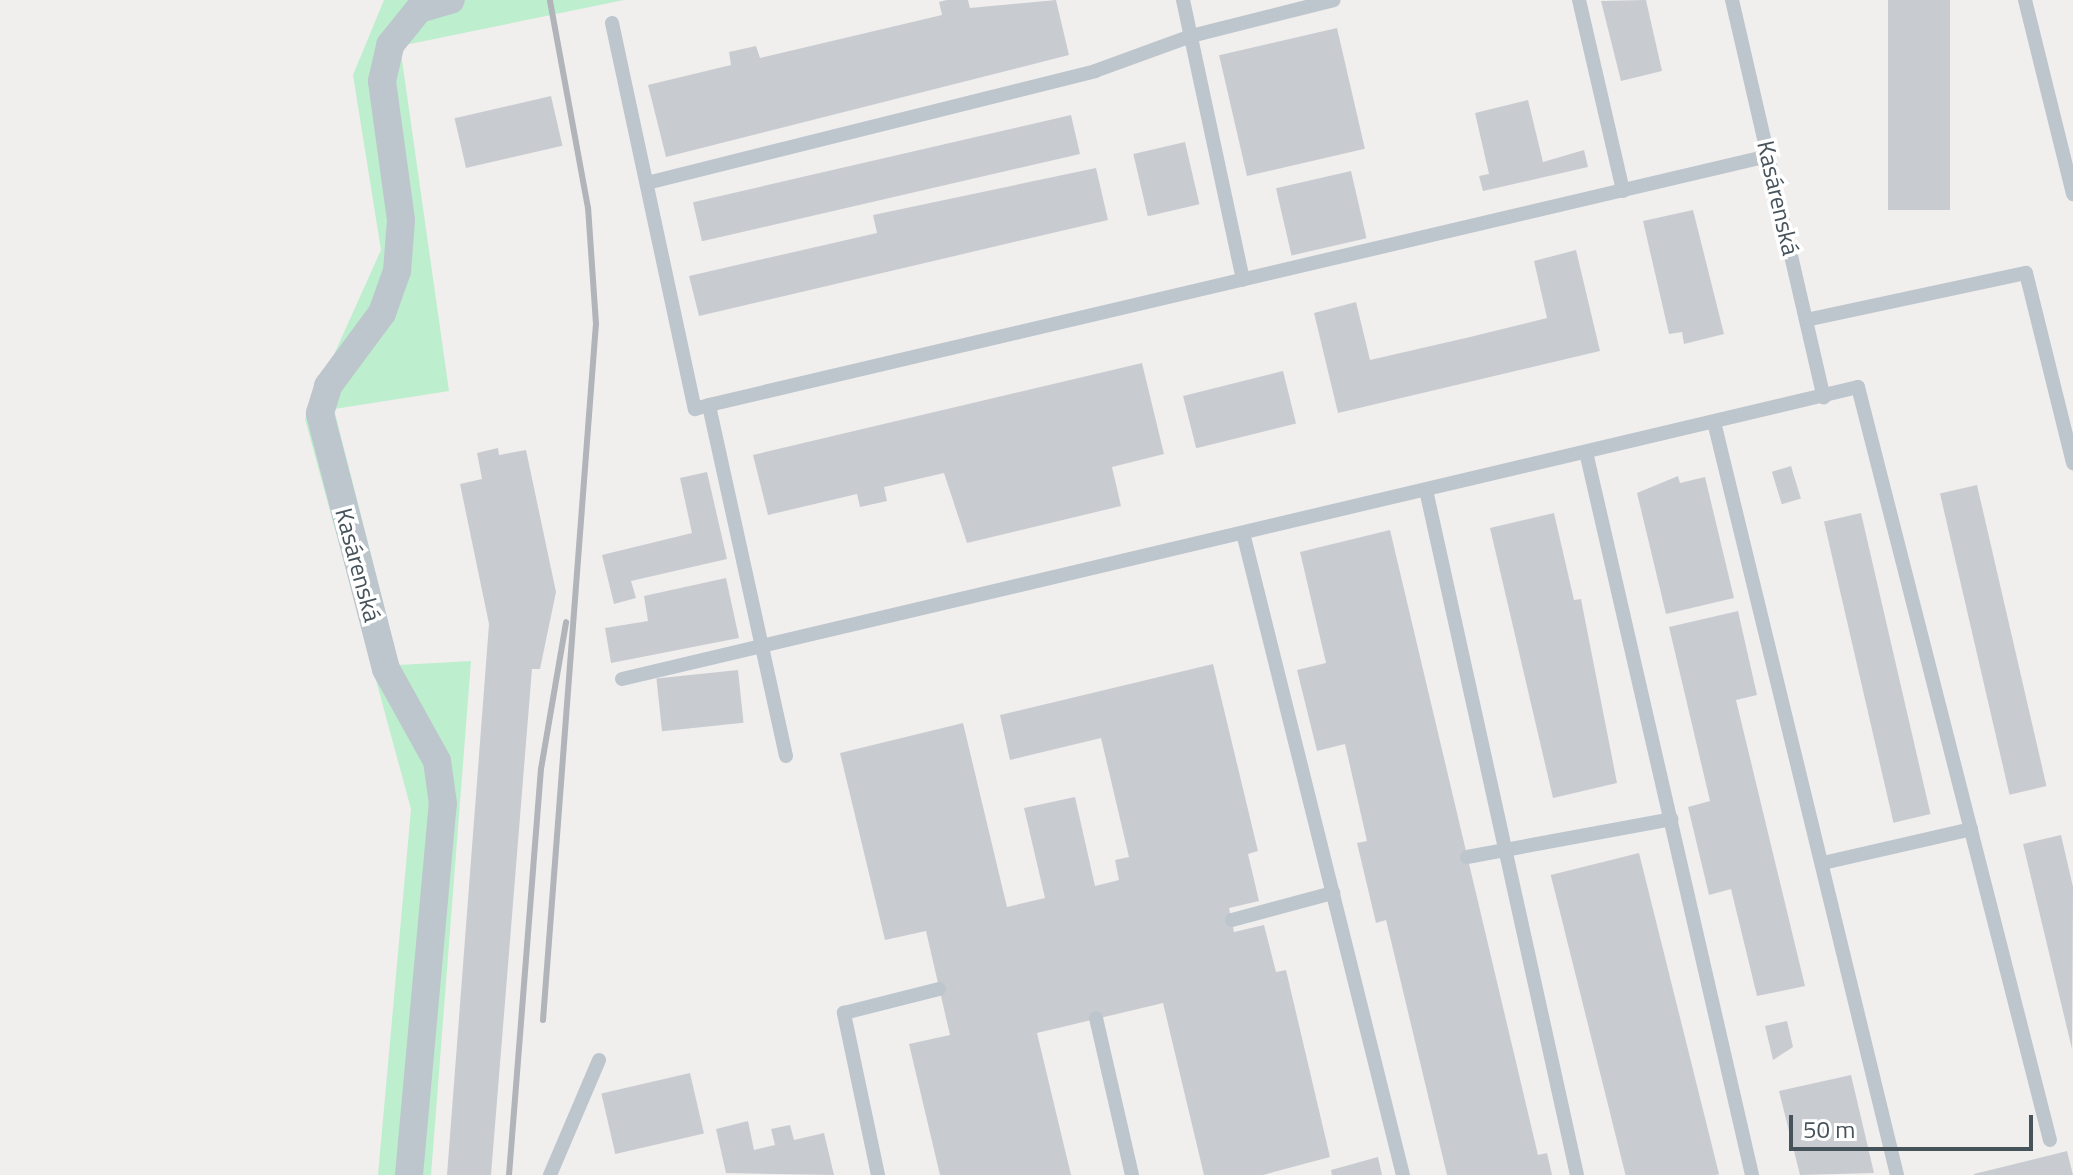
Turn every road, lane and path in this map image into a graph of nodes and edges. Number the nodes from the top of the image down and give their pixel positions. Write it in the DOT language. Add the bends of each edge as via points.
graph roads {
  1 [pos="451,0"];
  2 [pos="1183,0"];
  3 [pos="1334,0"];
  4 [pos="1579,0"];
  5 [pos="1732,0"];
  6 [pos="2025,0"];
  7 [pos="612,23"];
  8 [pos="1191,36"];
  9 [pos="1768,156"];
  10 [pos="647,183"];
  11 [pos="1623,191"];
  12 [pos="2073,194"];
  13 [pos="1243,280"];
  14 [pos="1806,320"];
  15 [pos="1824,397"];
  16 [pos="709,405"];
  17 [pos="1714,422"];
  18 [pos="1586,452"];
  19 [pos="2073,463"];
  20 [pos="1426,490"];
  21 [pos="1243,533"];
  22 [pos="761,646"];
  23 [pos="622,679"];
  24 [pos="786,756"];
  25 [pos="1672,819"];
  26 [pos="1971,829"];
  27 [pos="1505,849"];
  28 [pos="1467,857"];
  29 [pos="1823,863"];
  30 [pos="1333,893"];
  31 [pos="1232,920"];
  32 [pos="939,989"];
  33 [pos="1096,1018"];
  34 [pos="599,1060"];
  35 [pos="2050,1140"];
  36 [pos="409,1175"];
  37 [pos="550,1175"];
  38 [pos="878,1175"];
  39 [pos="1132,1175"];
  40 [pos="1403,1175"];
  41 [pos="1577,1175"];
  42 [pos="1752,1175"];
  43 [pos="1897,1175"];
  1 -- 36 [label="street, Kasárenská" via="419,9 390,45 382,81 401,220 397,271 382,313 328,386 320,413 386,669 437,761 443,804"];
  2 -- 8 [label="lane"];
  3 -- 8 [label="lane"];
  4 -- 11 [label="lane"];
  5 -- 9 [label="lane, Kasárenská"];
  6 -- 12 [label="lane"];
  7 -- 10 [label="lane"];
  8 -- 10 [label="lane" via="1095,71"];
  8 -- 13 [label="lane"];
  9 -- 11 [label="lane"];
  9 -- 14 [label="lane, Kasárenská"];
  10 -- 16 [label="lane" via="695,409"];
  11 -- 13 [label="lane"];
  13 -- 16 [label="lane"];
  14 -- 15 [label="lane, Kasárenská"];
  14 -- 19 [label="lane" via="2026,273"];
  15 -- 17 [label="lane"];
  15 -- 26 [label="lane" via="1858,387"];
  16 -- 22 [label="lane"];
  17 -- 18 [label="lane"];
  17 -- 29 [label="lane"];
  18 -- 20 [label="lane"];
  18 -- 25 [label="lane"];
  20 -- 21 [label="lane"];
  20 -- 27 [label="lane"];
  21 -- 22 [label="lane"];
  21 -- 30 [label="lane"];
  22 -- 23 [label="lane"];
  22 -- 24 [label="lane"];
  25 -- 27 [label="lane"];
  25 -- 42 [label="lane"];
  26 -- 29 [label="lane"];
  26 -- 35 [label="lane"];
  27 -- 28 [label="lane"];
  27 -- 41 [label="lane"];
  29 -- 43 [label="lane"];
  30 -- 31 [label="lane"];
  30 -- 40 [label="lane"];
  32 -- 38 [label="lane" via="844,1013"];
  33 -- 39 [label="lane"];
  34 -- 37 [label="lane"];
}
